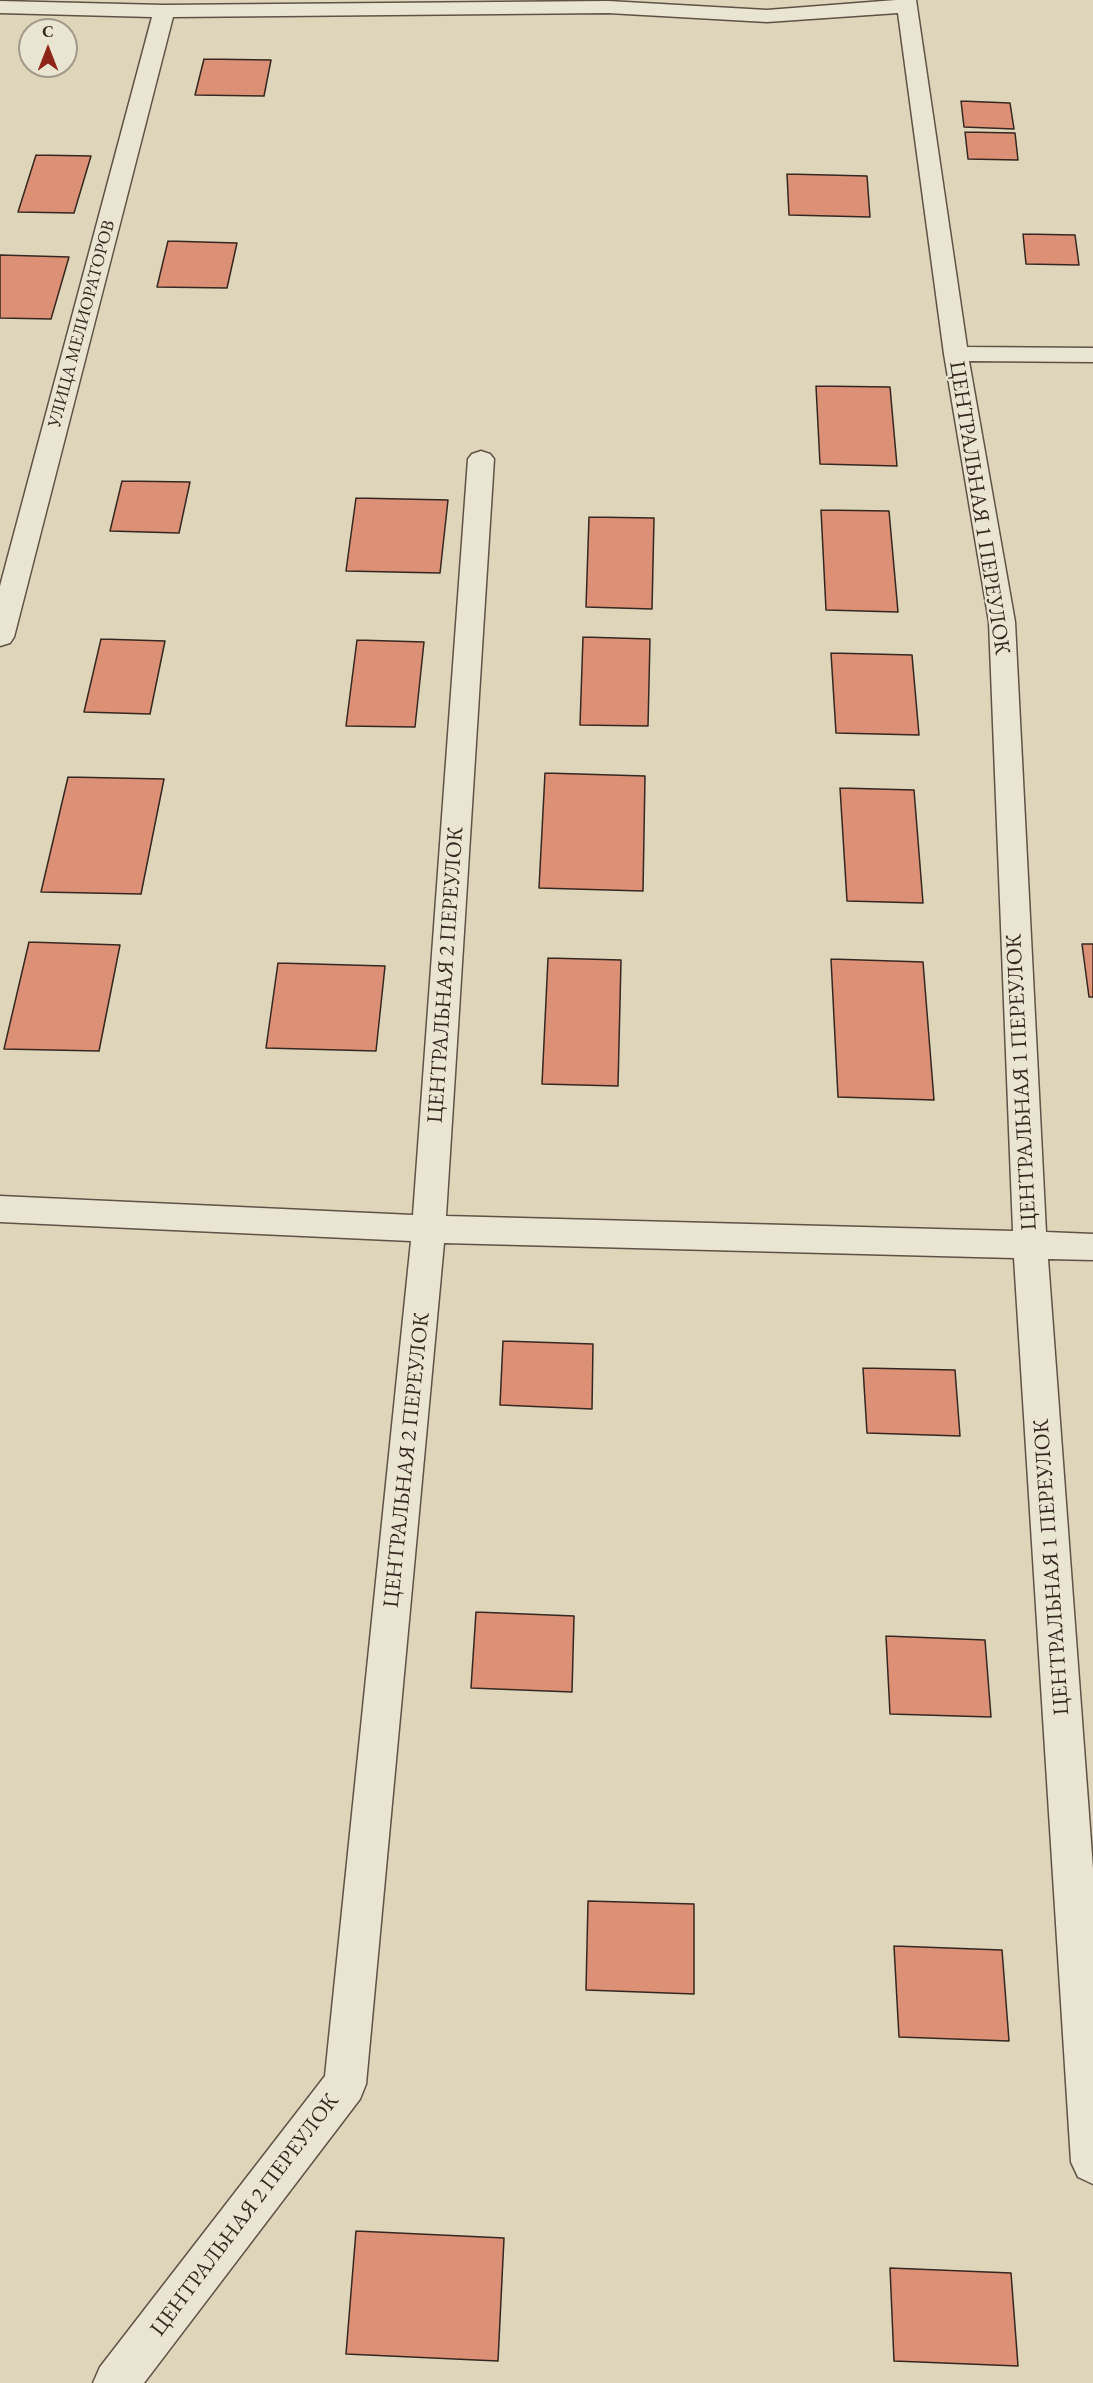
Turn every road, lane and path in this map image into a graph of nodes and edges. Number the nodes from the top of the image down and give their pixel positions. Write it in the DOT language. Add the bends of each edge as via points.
graph roads {
  1 [pos="906,3"];
  2 [pos="0,8"];
  3 [pos="164,11"];
  4 [pos="956,354"];
  5 [pos="1093,355"];
  6 [pos="481,459"];
  7 [pos="0,637"];
  8 [pos="0,1209"];
  9 [pos="429,1228"];
  10 [pos="1030,1245"];
  11 [pos="1093,1247"];
  12 [pos="1093,2162"];
  13 [pos="116,2383"];
  1 -- 3 [label="street" via="766,16 608,7"];
  1 -- 4 [label="street, ЦЕНТРАЛЬНАЯ 1 ПЕРЕУЛОК"];
  2 -- 3 [label="street"];
  3 -- 7 [label="street, УЛИЦА МЕЛИОРАТОРОВ"];
  4 -- 5 [label="street"];
  4 -- 10 [label="street, ЦЕНТРАЛЬНАЯ 1 ПЕРЕУЛОК" via="1002,622"];
  6 -- 9 [label="street, ЦЕНТРАЛЬНАЯ 2 ПЕРЕУЛОК"];
  8 -- 9 [label="street"];
  9 -- 10 [label="street"];
  9 -- 13 [label="street, ЦЕНТРАЛЬНАЯ 2 ПЕРЕУЛОК" via="345,2084"];
  10 -- 11 [label="street"];
  10 -- 12 [label="street, ЦЕНТРАЛЬНАЯ 1 ПЕРЕУЛОК"];
}
